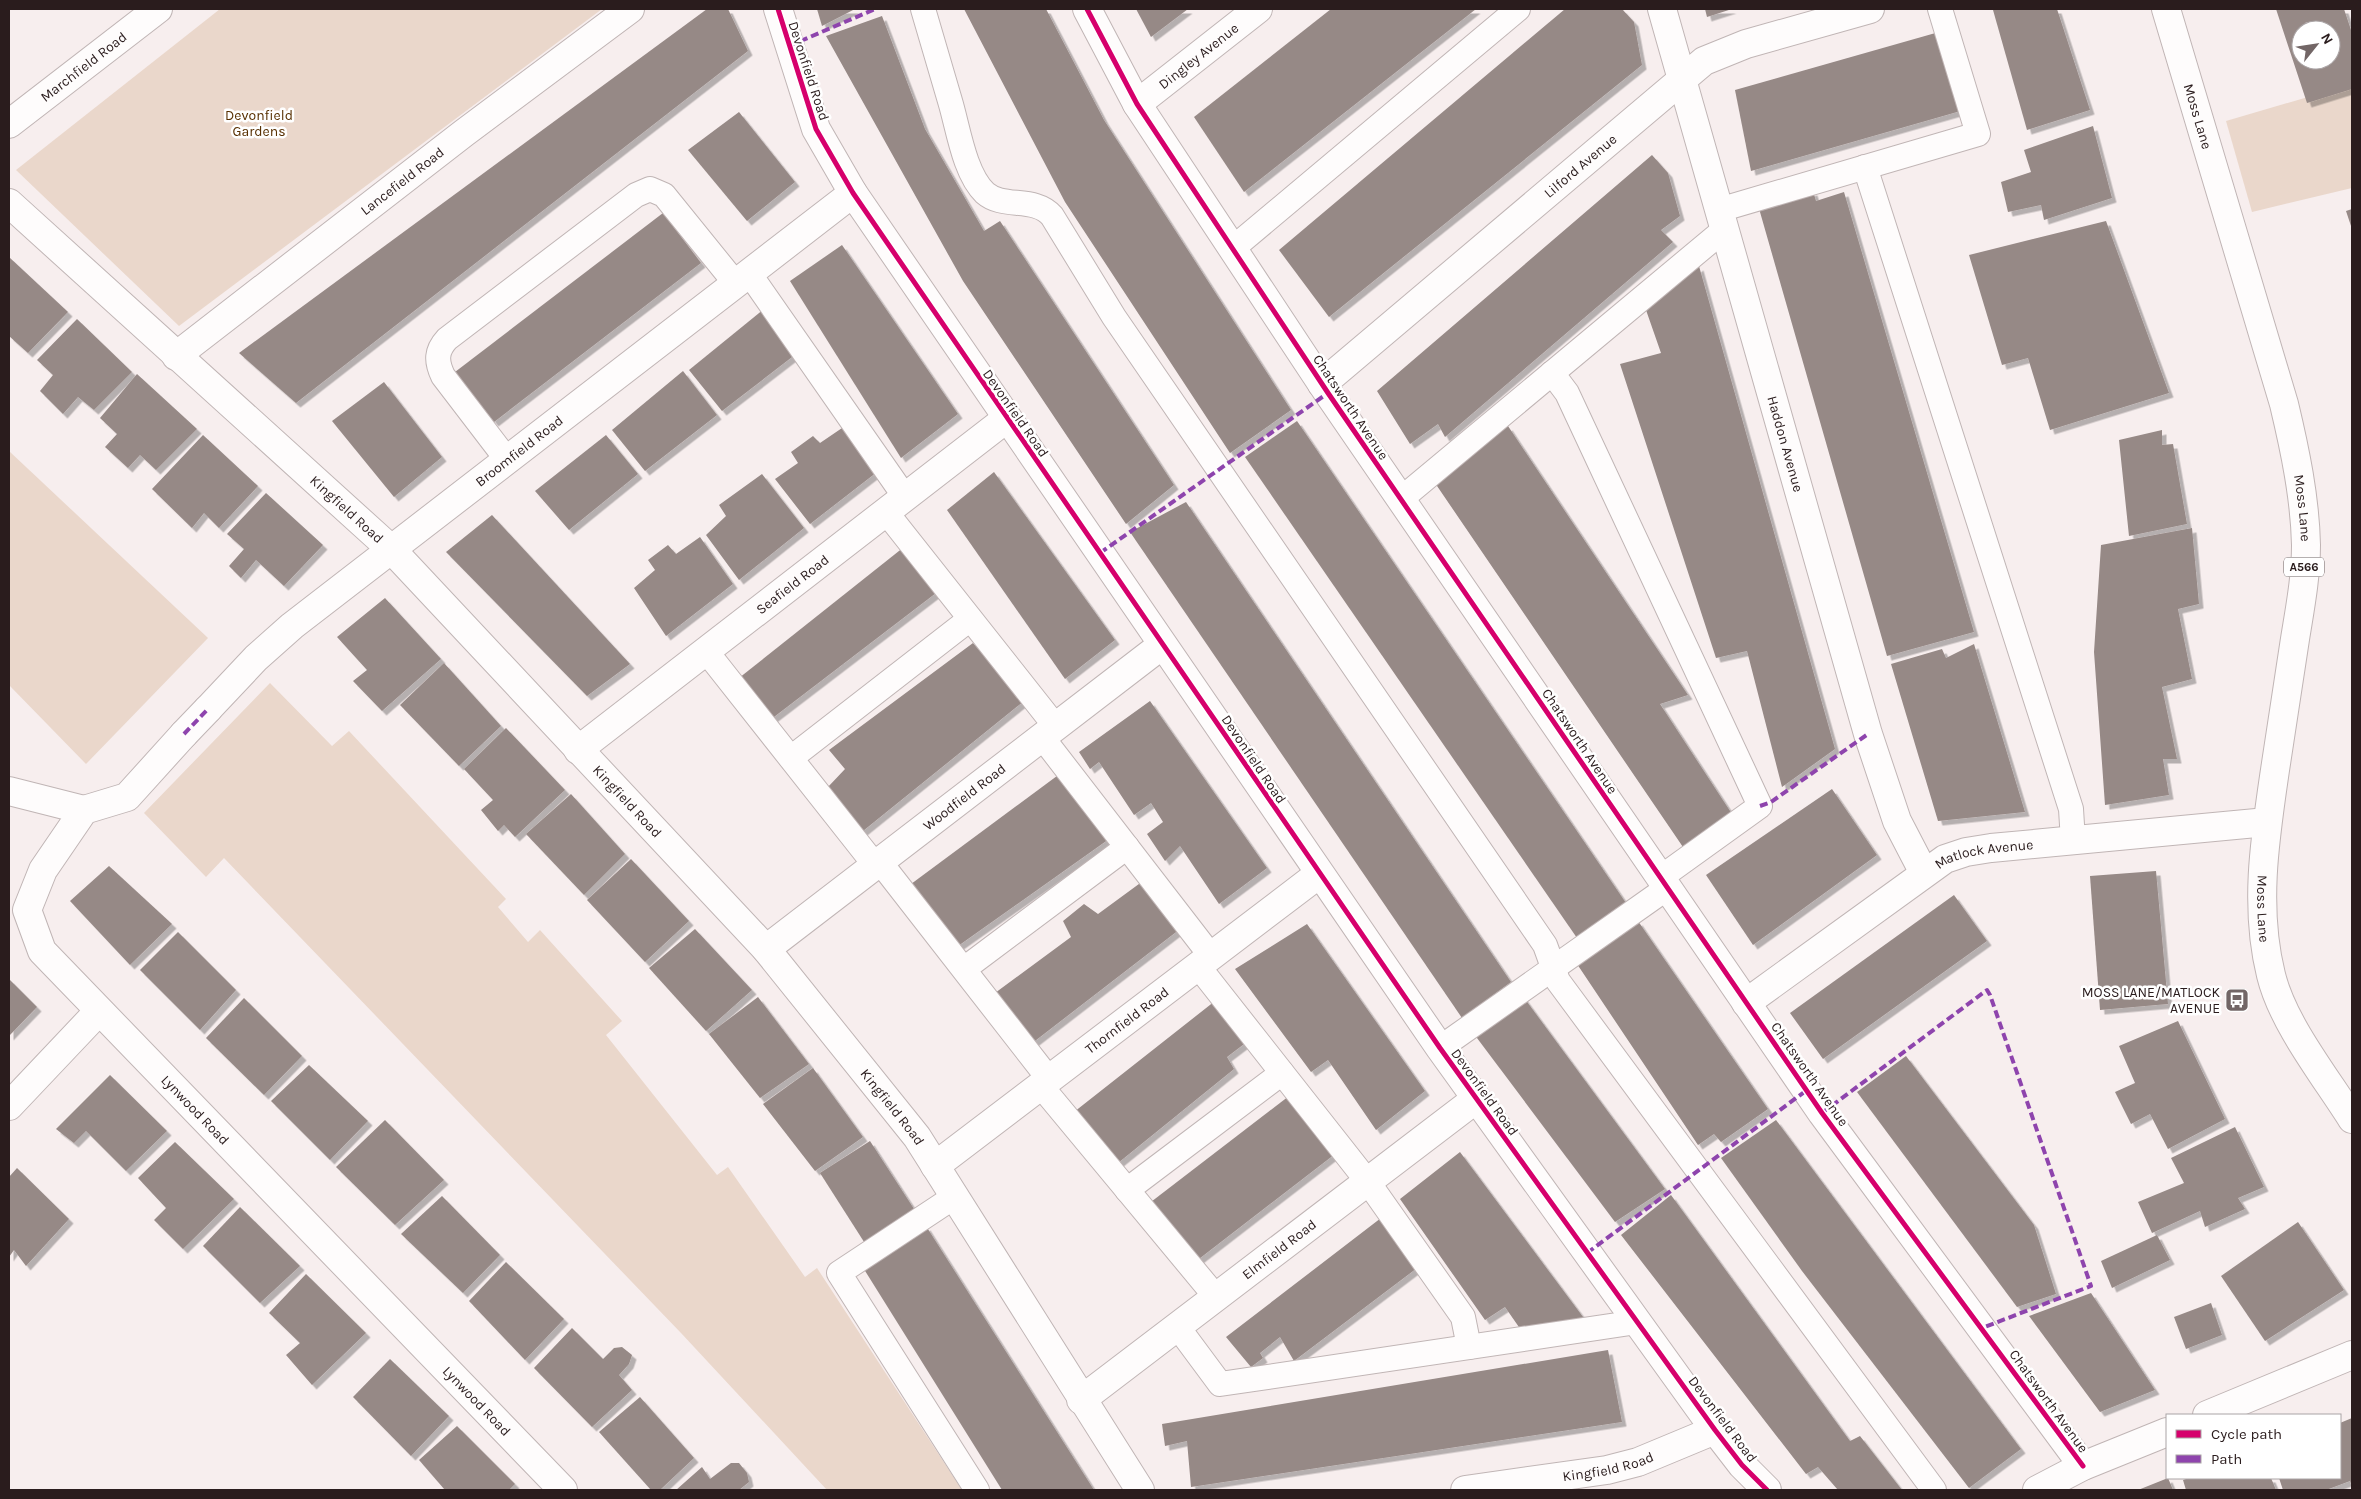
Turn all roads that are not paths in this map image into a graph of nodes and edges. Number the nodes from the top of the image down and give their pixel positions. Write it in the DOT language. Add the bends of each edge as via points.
graph roads {
  1 [pos="158,9"];
  2 [pos="630,9"];
  3 [pos="778,9"];
  4 [pos="923,9"];
  5 [pos="1087,9"];
  6 [pos="1258,9"];
  7 [pos="1518,9"];
  8 [pos="1662,9"];
  9 [pos="1870,9"];
  10 [pos="1940,9"];
  11 [pos="2166,9"];
  12 [pos="1683,79"];
  13 [pos="1137,104"];
  14 [pos="9,124"];
  15 [pos="1865,167"];
  16 [pos="853,193"];
  17 [pos="9,203"];
  18 [pos="1722,220"];
  19 [pos="1232,249"];
  20 [pos="742,279"];
  21 [pos="176,356"];
  22 [pos="1552,373"];
  23 [pos="1322,384"];
  24 [pos="1006,419"];
  25 [pos="508,460"];
  26 [pos="1401,499"];
  27 [pos="895,504"];
  28 [pos="392,550"];
  29 [pos="970,619"];
  30 [pos="1162,645"];
  31 [pos="706,651"];
  32 [pos="1049,732"];
  33 [pos="578,750"];
  34 [pos="791,758"];
  35 [pos="9,791"];
  36 [pos="84,810"];
  37 [pos="2267,822"];
  38 [pos="2073,841"];
  39 [pos="1126,847"];
  40 [pos="878,863"];
  41 [pos="1924,873"];
  42 [pos="1319,874"];
  43 [pos="1663,883"];
  44 [pos="766,949"];
  45 [pos="1204,961"];
  46 [pos="1554,968"];
  47 [pos="964,969"];
  48 [pos="1746,1003"];
  49 [pos="98,1012"];
  50 [pos="1440,1048"];
  51 [pos="1282,1073"];
  52 [pos="1045,1082"];
  53 [pos="1476,1099"];
  54 [pos="9,1106"];
  55 [pos="2352,1119"];
  56 [pos="935,1166"];
  57 [pos="1368,1182"];
  58 [pos="1127,1190"];
  59 [pos="954,1197"];
  60 [pos="1216,1297"];
  61 [pos="1637,1322"];
  62 [pos="1177,1326"];
  63 [pos="1469,1347"];
  64 [pos="2352,1355"];
  65 [pos="1081,1400"];
  66 [pos="2209,1414"];
  67 [pos="1715,1430"];
  68 [pos="2166,1432"];
  69 [pos="2083,1466"];
  70 [pos="563,1490"];
  71 [pos="977,1490"];
  72 [pos="1140,1490"];
  73 [pos="1465,1490"];
  74 [pos="1767,1490"];
  75 [pos="1934,1490"];
  76 [pos="2037,1490"];
  1 -- 14 [label="street, Marchfield Road"];
  2 -- 21 [label="street, Lancefield Road"];
  3 -- 16 [label="street, Devonfield Road" via="816,129"];
  4 -- 46 [label="lane" via="965,155 978,184 986,194 1041,207 1052,216 1114,317 1546,945"];
  5 -- 13 [label="street, Chatsworth Avenue"];
  6 -- 13 [label="street, Dingley Avenue"];
  7 -- 19 [label="lane"];
  8 -- 12 [label="street, Haddon Avenue"];
  9 -- 12 [label="street, Lilford Avenue" via="1725,51 1704,61"];
  10 -- 15 [label="lane" via="1978,134"];
  11 -- 37 [label="street, Moss Lane / A566" via="2284,404 2303,505 2306,546 2302,596"];
  12 -- 18 [label="street, Haddon Avenue"];
  12 -- 23 [label="street, Lilford Avenue"];
  13 -- 19 [label="street, Chatsworth Avenue"];
  15 -- 18 [label="lane"];
  15 -- 38 [label="lane" via="2071,809"];
  16 -- 20 [label="street, Broomfield Road"];
  16 -- 24 [label="street, Devonfield Road"];
  17 -- 21 [label="street, Kingfield Road"];
  18 -- 22 [label="lane"];
  18 -- 41 [label="street, Haddon Avenue" via="1868,734 1896,821"];
  19 -- 23 [label="street, Chatsworth Avenue"];
  20 -- 25 [label="street, Broomfield Road"];
  20 -- 25 [label="lane" via="664,195 650,189 636,195 447,339 438,354 443,376"];
  20 -- 27 [label="lane"];
  21 -- 28 [label="street, Kingfield Road"];
  22 -- 26 [label="lane"];
  22 -- 43 [label="lane" via="1568,393 1760,806"];
  23 -- 26 [label="street, Chatsworth Avenue"];
  24 -- 27 [label="street, Seafield Road"];
  24 -- 30 [label="street, Devonfield Road"];
  25 -- 28 [label="street, Broomfield Road"];
  26 -- 43 [label="street, Chatsworth Avenue"];
  27 -- 29 [label="lane"];
  27 -- 31 [label="street, Seafield Road"];
  28 -- 33 [label="street, Kingfield Road"];
  28 -- 36 [label="street, Broomfield Road" via="292,626 256,658 127,797"];
  29 -- 32 [label="lane"];
  29 -- 34 [label="lane"];
  30 -- 32 [label="street, Woodfield Road"];
  30 -- 42 [label="street, Devonfield Road"];
  31 -- 33 [label="street, Seafield Road"];
  31 -- 34 [label="lane"];
  32 -- 39 [label="lane"];
  32 -- 40 [label="street, Woodfield Road"];
  33 -- 44 [label="street, Kingfield Road"];
  34 -- 40 [label="lane"];
  35 -- 36 [label="street"];
  36 -- 49 [label="street, Lynwood Road" via="43,870 27,910 42,951"];
  37 -- 38 [label="street, Matlock Avenue"];
  37 -- 55 [label="street, Moss Lane / A566" via="2261,895 2263,938 2272,977 2284,1012"];
  38 -- 41 [label="street, Matlock Avenue" via="1966,852 1945,859"];
  39 -- 45 [label="lane"];
  39 -- 47 [label="lane"];
  40 -- 44 [label="street, Woodfield Road"];
  40 -- 47 [label="lane"];
  41 -- 48 [label="street, Matlock Avenue"];
  42 -- 45 [label="street, Thornfield Road"];
  42 -- 50 [label="street, Devonfield Road"];
  43 -- 46 [label="lane"];
  43 -- 48 [label="street, Chatsworth Avenue"];
  44 -- 56 [label="street, Kingfield Road" via="917,1138"];
  45 -- 51 [label="lane"];
  45 -- 52 [label="street, Thornfield Road"];
  46 -- 50 [label="lane"];
  46 -- 75 [label="lane" via="1558,981"];
  47 -- 52 [label="lane"];
  48 -- 69 [label="street, Chatsworth Avenue" via="1822,1112"];
  49 -- 54 [label="street"];
  49 -- 70 [label="street, Lynwood Road"];
  50 -- 53 [label="street, Devonfield Road"];
  51 -- 57 [label="lane"];
  51 -- 58 [label="lane"];
  52 -- 56 [label="street, Thornfield Road"];
  52 -- 58 [label="lane"];
  53 -- 57 [label="street, Elmfield Road"];
  53 -- 61 [label="street, Devonfield Road"];
  56 -- 59 [label="street, Kingfield Road"];
  57 -- 60 [label="street, Elmfield Road"];
  57 -- 63 [label="lane" via="1463,1317"];
  58 -- 60 [label="lane"];
  59 -- 65 [label="street, Kingfield Road"];
  59 -- 71 [label="lane" via="839,1273"];
  60 -- 62 [label="street, Elmfield Road"];
  61 -- 63 [label="lane"];
  61 -- 67 [label="street, Devonfield Road"];
  62 -- 63 [label="lane" via="1220,1384"];
  62 -- 65 [label="street, Elmfield Road"];
  64 -- 66 [label="street"];
  65 -- 72 [label="street, Kingfield Road"];
  67 -- 73 [label="street, Kingfield Road" via="1656,1455 1608,1470"];
  67 -- 74 [label="street, Devonfield Road" via="1742,1465"];
  68 -- 69 [label="street"];
  69 -- 76 [label="street"];
}
